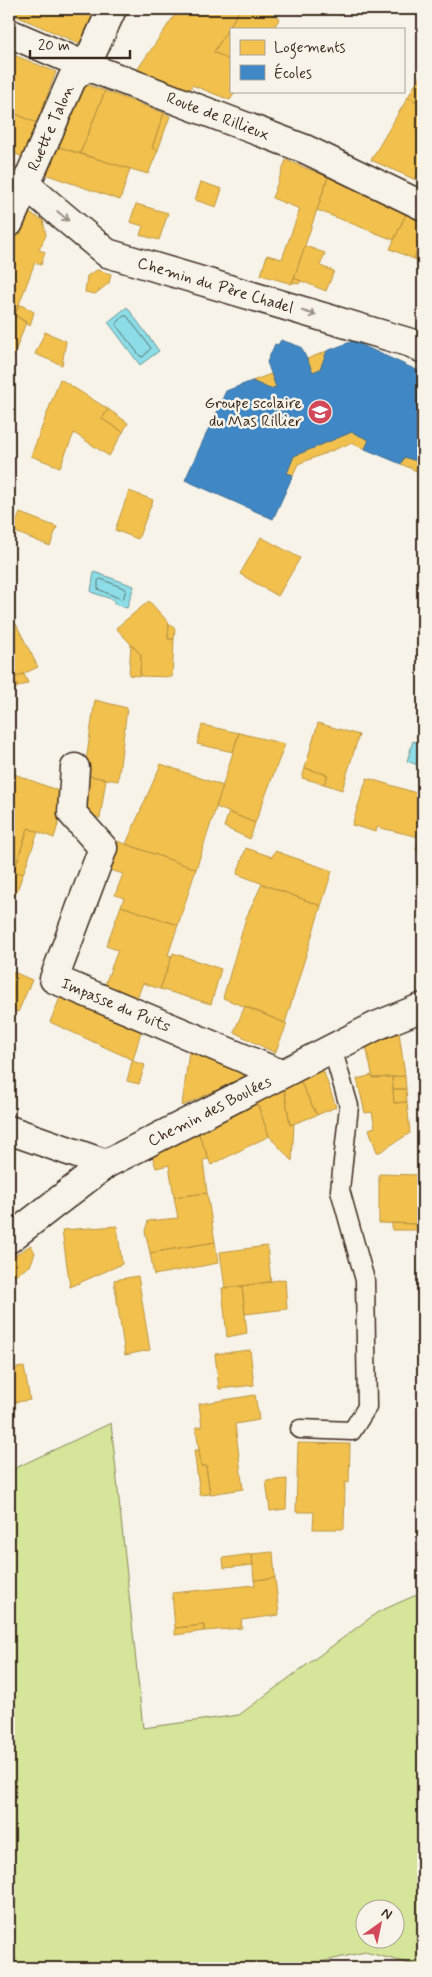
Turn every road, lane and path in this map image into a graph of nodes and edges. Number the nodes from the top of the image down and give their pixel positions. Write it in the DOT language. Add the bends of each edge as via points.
graph roads {
  1 [pos="112,9"];
  2 [pos="9,33"];
  3 [pos="86,66"];
  4 [pos="26,185"];
  5 [pos="423,206"];
  6 [pos="9,223"];
  7 [pos="423,349"];
  8 [pos="75,768"];
  9 [pos="423,1007"];
  10 [pos="332,1048"];
  11 [pos="281,1074"];
  12 [pos="9,1130"];
  13 [pos="106,1164"];
  14 [pos="9,1239"];
  15 [pos="300,1429"];
  1 -- 3 [label="street, Ruette Talon"];
  2 -- 3 [label="street, Route de Rillieux"];
  3 -- 4 [label="street, Ruette Talon" via="72,79"];
  3 -- 5 [label="street, Route de Rillieux" via="305,149"];
  4 -- 6 [label="street, Ruette Talon"];
  4 -- 7 [label="street, Chemin du Père Chadel, one-way" via="107,253"];
  8 -- 11 [label="street, Impasse du Puits" via="72,814 103,848 54,979"];
  9 -- 10 [label="street, Chemin des Boulées"];
  10 -- 11 [label="street, Chemin des Boulées"];
  10 -- 15 [label="lane" via="349,1106 340,1190 365,1280 367,1407 352,1431"];
  11 -- 13 [label="street, Chemin des Boulées"];
  12 -- 13 [label="street"];
  13 -- 14 [label="street, Chemin des Boulées"];
}
